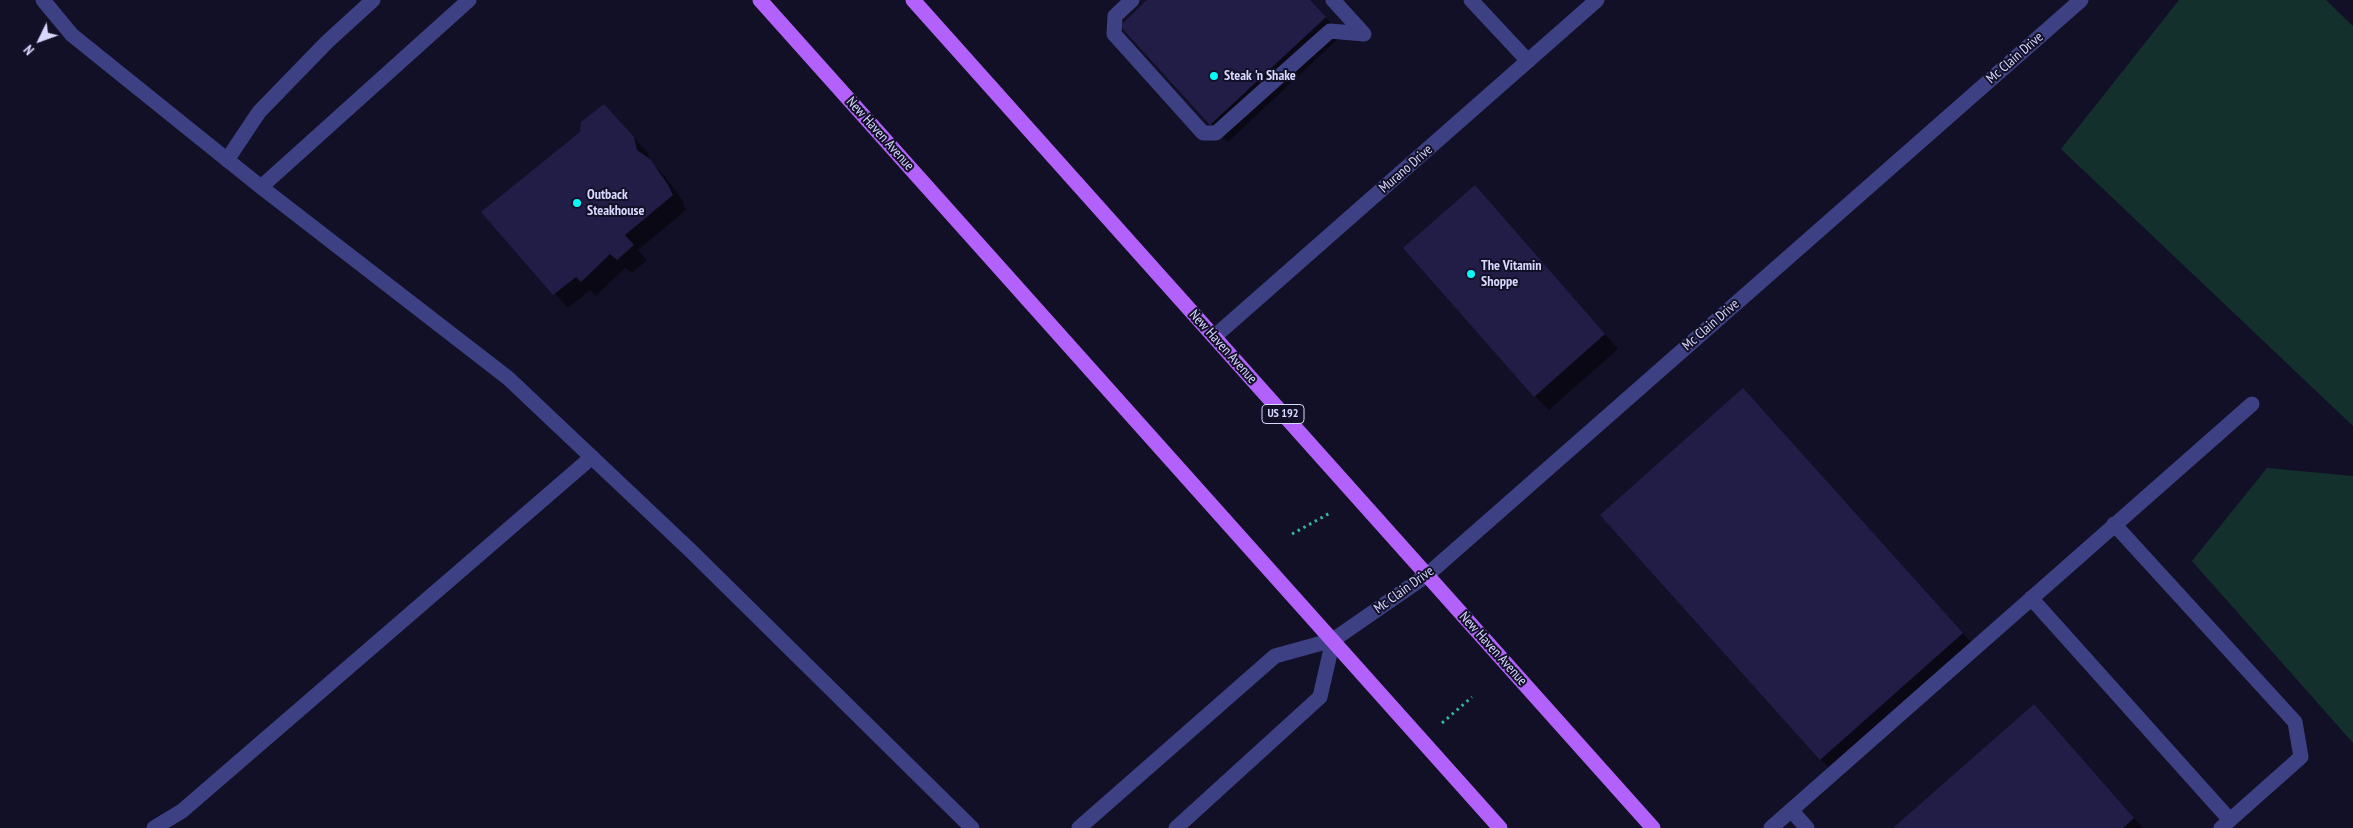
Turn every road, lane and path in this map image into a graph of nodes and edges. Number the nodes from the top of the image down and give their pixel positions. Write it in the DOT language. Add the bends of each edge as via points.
graph roads {
  1 [pos="43,0"];
  2 [pos="373,0"];
  3 [pos="469,0"];
  4 [pos="760,0"];
  5 [pos="912,0"];
  6 [pos="1132,0"];
  7 [pos="1333,0"];
  8 [pos="1471,0"];
  9 [pos="1597,0"];
  10 [pos="2081,0"];
  11 [pos="1528,61"];
  12 [pos="227,160"];
  13 [pos="261,188"];
  14 [pos="1214,337"];
  15 [pos="2252,404"];
  16 [pos="592,457"];
  17 [pos="1330,513"];
  18 [pos="2114,524"];
  19 [pos="1292,534"];
  20 [pos="1427,575"];
  21 [pos="2031,598"];
  22 [pos="1333,640"];
  23 [pos="1472,697"];
  24 [pos="1436,728"];
  25 [pos="1791,810"];
  26 [pos="2226,824"];
  27 [pos="155,828"];
  28 [pos="972,828"];
  29 [pos="1079,828"];
  30 [pos="1176,828"];
  31 [pos="1500,828"];
  32 [pos="1653,828"];
  33 [pos="1771,828"];
  34 [pos="1807,828"];
  1 -- 12 [label="street" via="72,35"];
  2 -- 12 [label="street" via="259,112"];
  3 -- 13 [label="street"];
  4 -- 22 [label="main road, New Haven Avenue"];
  5 -- 14 [label="main road, New Haven Avenue / US 192"];
  6 -- 7 [label="street" via="1115,16 1114,34 1203,133 1216,134 1330,30 1364,34"];
  8 -- 11 [label="street"];
  9 -- 11 [label="street, Murano Drive"];
  10 -- 20 [label="street, Mc Clain Drive"];
  11 -- 14 [label="street, Murano Drive"];
  12 -- 13 [label="street"];
  13 -- 16 [label="street" via="508,378"];
  14 -- 20 [label="main road, New Haven Avenue / US 192"];
  15 -- 18 [label="street"];
  16 -- 27 [label="street" via="182,811"];
  16 -- 28 [label="street"];
  17 -- 19 [label="path"];
  18 -- 21 [label="street"];
  18 -- 26 [label="street" via="2295,722 2300,757"];
  20 -- 22 [label="street, Mc Clain Drive"];
  20 -- 32 [label="main road, New Haven Avenue / US 192"];
  21 -- 25 [label="street"];
  21 -- 26 [label="street"];
  22 -- 29 [label="street, Mc Clain Drive" via="1275,656"];
  22 -- 30 [label="street" via="1320,698"];
  22 -- 31 [label="main road, New Haven Avenue"];
  23 -- 24 [label="path"];
  25 -- 33 [label="street"];
  25 -- 34 [label="street"];
}
